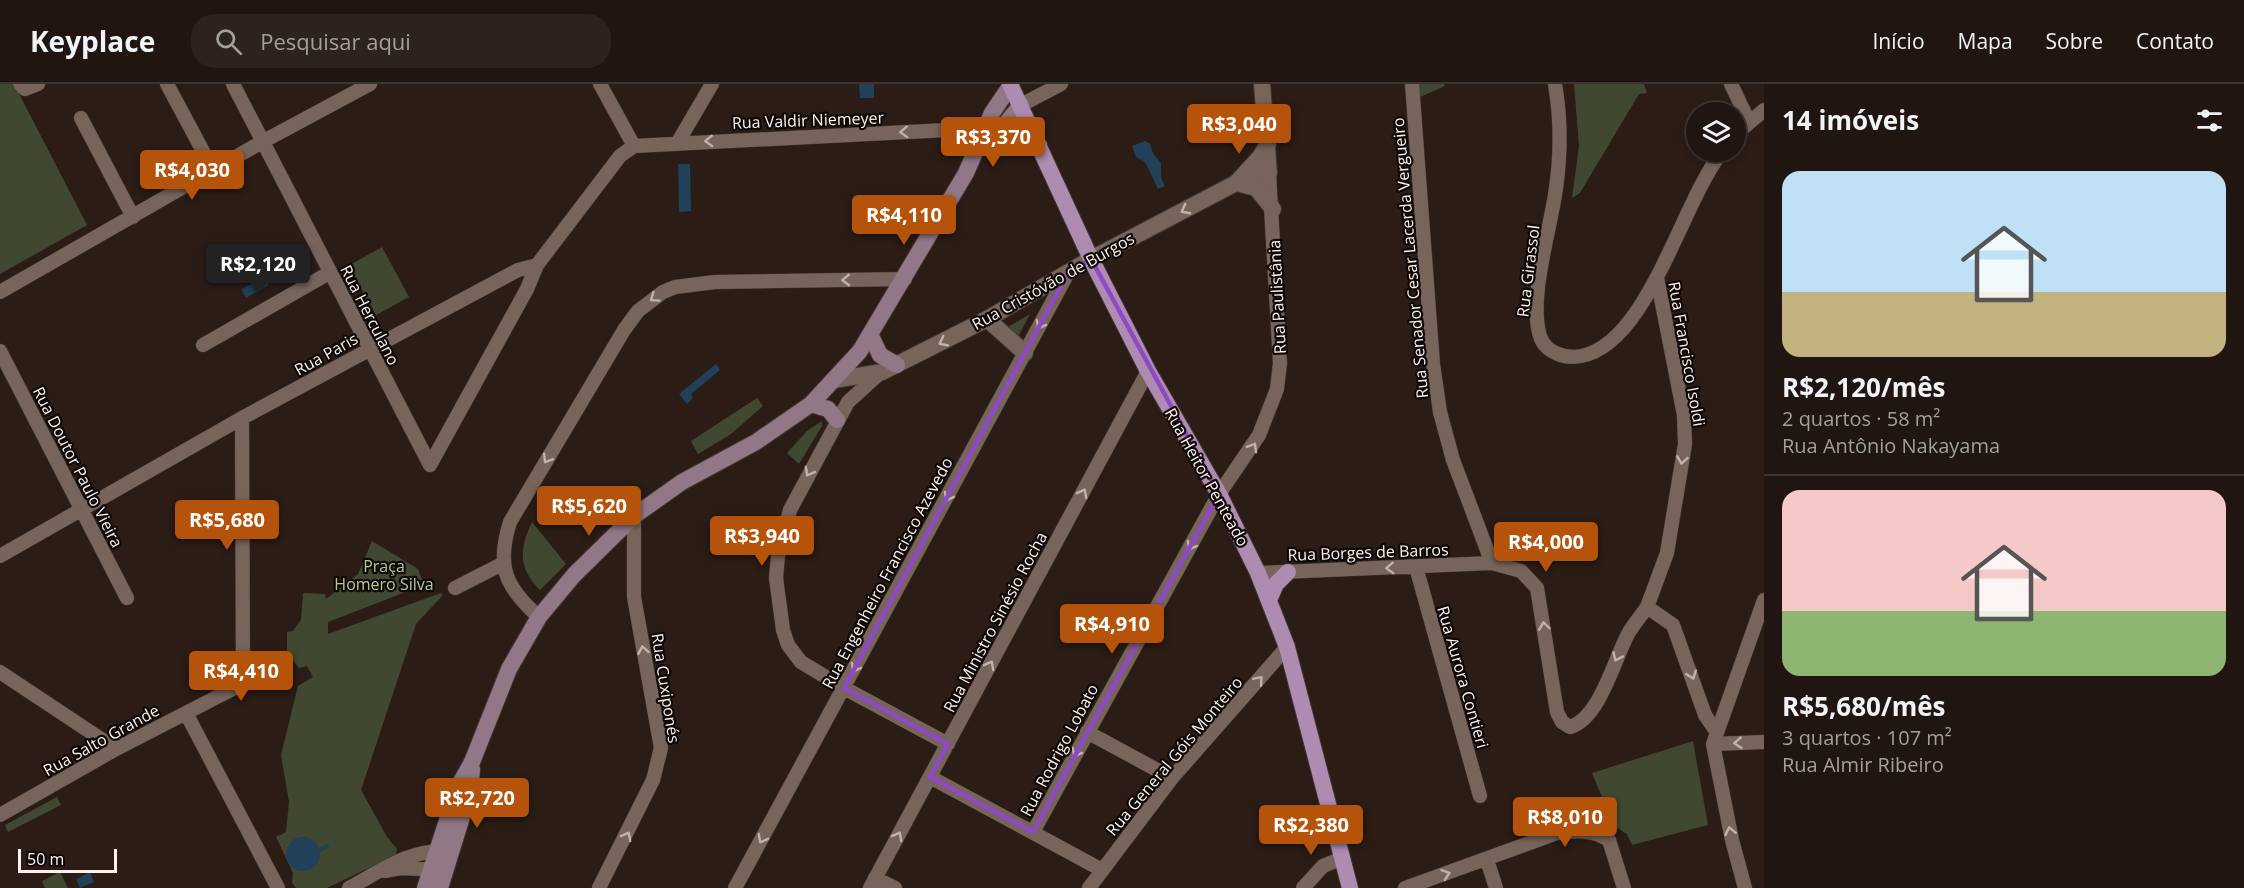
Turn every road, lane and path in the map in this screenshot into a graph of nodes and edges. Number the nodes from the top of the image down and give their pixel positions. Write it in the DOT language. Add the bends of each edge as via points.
graph roads {
  1 [pos="20,84"];
  2 [pos="38,84"];
  3 [pos="167,84"];
  4 [pos="233,84"];
  5 [pos="370,84"];
  6 [pos="600,84"];
  7 [pos="712,84"];
  8 [pos="1011,84"];
  9 [pos="1061,84"];
  10 [pos="1262,84"];
  11 [pos="1412,84"];
  12 [pos="1555,84"];
  13 [pos="1731,84"];
  14 [pos="1021,105"];
  15 [pos="1764,110"];
  16 [pos="81,118"];
  17 [pos="1749,122"];
  18 [pos="1746,125"];
  19 [pos="987,136"];
  20 [pos="262,142"];
  21 [pos="678,142"];
  22 [pos="1268,144"];
  23 [pos="1040,145"];
  24 [pos="634,146"];
  25 [pos="1715,162"];
  26 [pos="213,170"];
  27 [pos="1269,173"];
  28 [pos="1236,183"];
  29 [pos="1273,208"];
  30 [pos="133,217"];
  31 [pos="1091,259"];
  32 [pos="537,265"];
  33 [pos="329,273"];
  34 [pos="1068,273"];
  35 [pos="1657,278"];
  36 [pos="905,279"];
  37 [pos="0,292"];
  38 [pos="987,319"];
  39 [pos="871,336"];
  40 [pos="203,345"];
  41 [pos="369,349"];
  42 [pos="0,351"];
  43 [pos="1025,353"];
  44 [pos="890,368"];
  45 [pos="1148,371"];
  46 [pos="834,380"];
  47 [pos="811,404"];
  48 [pos="242,418"];
  49 [pos="837,420"];
  50 [pos="1219,494"];
  51 [pos="82,510"];
  52 [pos="634,516"];
  53 [pos="0,556"];
  54 [pos="504,563"];
  55 [pos="1492,563"];
  56 [pos="1416,567"];
  57 [pos="1288,572"];
  58 [pos="1258,573"];
  59 [pos="455,588"];
  60 [pos="127,598"];
  61 [pos="1269,600"];
  62 [pos="1764,600"];
  63 [pos="1647,607"];
  64 [pos="539,617"];
  65 [pos="1287,647"];
  66 [pos="283,663"];
  67 [pos="0,672"];
  68 [pos="243,683"];
  69 [pos="844,688"];
  70 [pos="186,713"];
  71 [pos="1087,732"];
  72 [pos="1714,738"];
  73 [pos="1764,742"];
  74 [pos="948,744"];
  75 [pos="116,749"];
  76 [pos="930,777"];
  77 [pos="1172,778"];
  78 [pos="1480,796"];
  79 [pos="0,815"];
  80 [pos="1033,832"];
  81 [pos="444,851"];
  82 [pos="1343,858"];
  83 [pos="1487,860"];
  84 [pos="438,870"];
  85 [pos="1102,870"];
  86 [pos="380,872"];
  87 [pos="873,883"];
  88 [pos="278,888"];
  89 [pos="349,888"];
  90 [pos="425,888"];
  91 [pos="440,888"];
  92 [pos="599,888"];
  93 [pos="735,888"];
  94 [pos="895,888"];
  95 [pos="1089,888"];
  96 [pos="1303,888"];
  97 [pos="1350,888"];
  98 [pos="1405,888"];
  99 [pos="1496,888"];
  100 [pos="1624,888"];
  101 [pos="1745,888"];
  1 -- 2 [label="street" via="25,89"];
  3 -- 26 [label="street"];
  4 -- 20 [label="street, Rua Herculano"];
  5 -- 20 [label="street"];
  6 -- 24 [label="street"];
  7 -- 21 [label="street"];
  8 -- 14 [label="main road, Rua Heitor Penteado"];
  8 -- 19 [label="main road"];
  9 -- 14 [label="street"];
  10 -- 22 [label="street, Rua Paulistânia"];
  11 -- 55 [label="street, Rua Senador Cesar Lacerda Vergueiro" via="1440,412 1453,460"];
  12 -- 35 [label="street, Rua Girassol" via="1560,150 1541,270 1541,340 1557,354 1568,357 1596,352 1616,335"];
  13 -- 17 [label="street"];
  14 -- 19 [label="main road"];
  14 -- 23 [label="main road, Rua Heitor Penteado"];
  15 -- 17 [label="street"];
  16 -- 30 [label="street"];
  17 -- 18 [label="street"];
  19 -- 21 [label="street, Rua Valdir Niemeyer, one-way" via="947,130"];
  19 -- 23 [label="main road" via="1016,135"];
  19 -- 36 [label="main road"];
  20 -- 26 [label="street"];
  20 -- 33 [label="street, Rua Herculano"];
  21 -- 24 [label="street, Rua Valdir Niemeyer"];
  22 -- 27 [label="street, Rua Paulistânia"];
  22 -- 28 [label="street"];
  23 -- 31 [label="main road, Rua Heitor Penteado"];
  24 -- 32 [label="street" via="620,156"];
  25 -- 35 [label="street, Rua Francisco Isoldi"];
  26 -- 30 [label="street"];
  27 -- 28 [label="street, Rua Cristóvão de Burgos"];
  27 -- 29 [label="street, Rua Paulistânia"];
  28 -- 29 [label="street" via="1256,188"];
  28 -- 31 [label="street, Rua Cristóvão de Burgos, one-way"];
  50 -- 29 [label="street, Rua Paulistânia, one-way" via="1259,435 1277,389 1280,363"];
  30 -- 37 [label="street"];
  31 -- 34 [label="street, Rua Cristóvão de Burgos"];
  31 -- 45 [label="main road, Rua Heitor Penteado"];
  32 -- 41 [label="street, Rua Paris" via="518,270"];
  32 -- 41 [label="street, Rua Herculano" via="430,465"];
  33 -- 40 [label="street"];
  33 -- 41 [label="street, Rua Herculano"];
  34 -- 38 [label="street, Rua Cristóvão de Burgos"];
  34 -- 43 [label="street, Rua Engenheiro Francisco Azevedo, one-way"];
  35 -- 63 [label="street, Rua Francisco Isoldi, one-way" via="1684,415 1685,444 1667,553"];
  36 -- 39 [label="main road"];
  36 -- 54 [label="street, one-way" via="715,282 675,287 649,301 624,330 520,503 505,538"];
  38 -- 43 [label="street"];
  38 -- 44 [label="street, Rua Cristóvão de Burgos, one-way"];
  39 -- 44 [label="main road"];
  39 -- 46 [label="main road"];
  41 -- 48 [label="street, Rua Paris"];
  42 -- 51 [label="street, Rua Doutor Paulo Vieira"];
  43 -- 69 [label="street, Rua Engenheiro Francisco Azevedo, one-way"];
  44 -- 46 [label="street, Rua Cristóvão de Burgos"];
  44 -- 49 [label="street" via="854,395"];
  45 -- 50 [label="main road, Rua Heitor Penteado"];
  74 -- 45 [label="street, Rua Ministro Sinésio Rocha, one-way"];
  46 -- 47 [label="main road"];
  47 -- 49 [label="main road" via="828,409"];
  47 -- 52 [label="main road" via="756,442 682,482"];
  48 -- 51 [label="street, Rua Paris"];
  48 -- 68 [label="street"];
  49 -- 69 [label="street, one-way" via="790,510 776,578 783,630 793,654"];
  50 -- 58 [label="main road, Rua Heitor Penteado"];
  50 -- 71 [label="street, Rua Rodrigo Lobato, one-way"];
  51 -- 53 [label="street, Rua Paris"];
  51 -- 60 [label="street, Rua Doutor Paulo Vieira"];
  52 -- 64 [label="main road" via="574,575"];
  92 -- 52 [label="street, Rua Cuxiponés, one-way" via="642,806 661,748 634,597"];
  54 -- 59 [label="street"];
  54 -- 64 [label="street" via="518,599"];
  55 -- 56 [label="street, Rua Borges de Barros"];
  63 -- 55 [label="street, Rua Borges de Barros, one-way" via="1628,633 1587,716 1570,727 1557,712 1537,588 1521,571"];
  56 -- 57 [label="street, Rua Borges de Barros, one-way"];
  56 -- 78 [label="street, Rua Aurora Contieri"];
  57 -- 58 [label="street, Rua Borges de Barros"];
  57 -- 61 [label="main road" via="1276,584"];
  58 -- 61 [label="main road, Rua Heitor Penteado"];
  61 -- 65 [label="main road, Rua Heitor Penteado"];
  62 -- 72 [label="street"];
  63 -- 72 [label="street, one-way" via="1673,625"];
  64 -- 81 [label="main road" via="509,669 458,787"];
  77 -- 65 [label="street, Rua General Góis Monteiro, one-way"];
  65 -- 82 [label="main road, Rua Heitor Penteado"];
  66 -- 68 [label="street, Rua Salto Grande"];
  67 -- 75 [label="street"];
  68 -- 70 [label="street, Rua Salto Grande"];
  69 -- 74 [label="street"];
  69 -- 93 [label="street, Rua Engenheiro Francisco Azevedo, one-way"];
  70 -- 75 [label="street, Rua Salto Grande"];
  70 -- 88 [label="street"];
  71 -- 77 [label="street"];
  71 -- 80 [label="street, Rua Rodrigo Lobato, one-way"];
  73 -- 72 [label="street, one-way"];
  101 -- 72 [label="street, one-way" via="1732,840"];
  74 -- 76 [label="street, Rua Ministro Sinésio Rocha"];
  75 -- 79 [label="street, Rua Salto Grande"];
  76 -- 80 [label="street"];
  87 -- 76 [label="street, Rua Ministro Sinésio Rocha, one-way"];
  77 -- 85 [label="street, Rua General Góis Monteiro"];
  80 -- 85 [label="street"];
  81 -- 84 [label="main road"];
  81 -- 86 [label="street" via="406,856"];
  82 -- 96 [label="street" via="1323,866"];
  82 -- 97 [label="main road, Rua Heitor Penteado"];
  98 -- 83 [label="street, one-way"];
  83 -- 99 [label="street"];
  83 -- 100 [label="street" via="1557,833 1594,831 1609,840"];
  84 -- 86 [label="street" via="401,868"];
  84 -- 90 [label="main road"];
  84 -- 91 [label="main road"];
  85 -- 95 [label="street, Rua General Góis Monteiro"];
  86 -- 89 [label="street"];
  87 -- 94 [label="street"];
}
